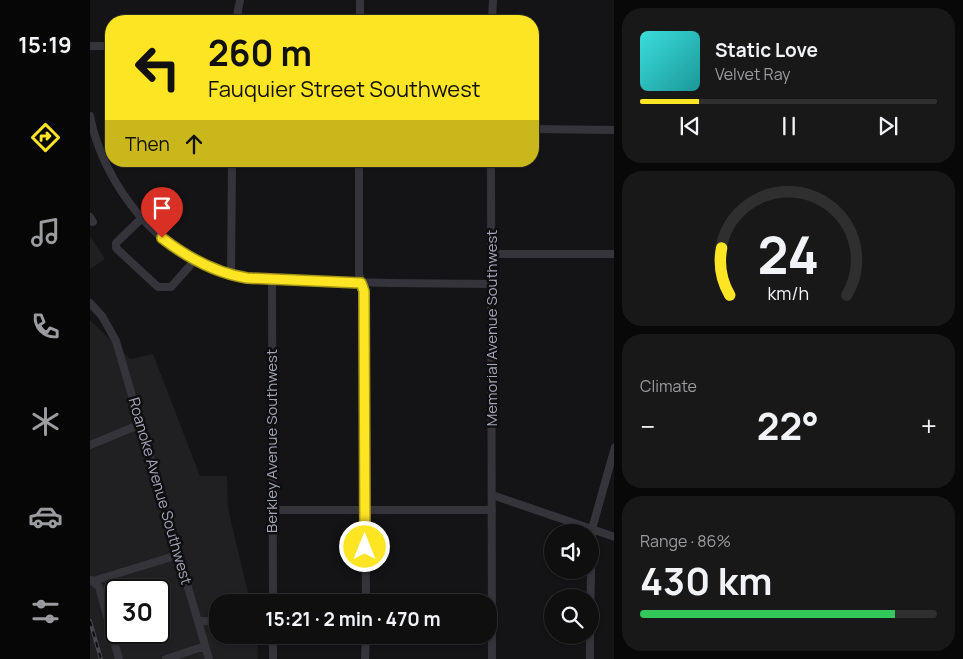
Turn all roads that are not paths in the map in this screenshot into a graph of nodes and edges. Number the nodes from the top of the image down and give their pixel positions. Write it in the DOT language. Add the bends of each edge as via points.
graph roads {
  1 [pos="240,0"];
  2 [pos="360,0"];
  3 [pos="492,0"];
  4 [pos="237,15"];
  5 [pos="360,15"];
  6 [pos="492,15"];
  7 [pos="90,46"];
  8 [pos="105,46"];
  9 [pos="90,116"];
  10 [pos="539,130"];
  11 [pos="614,130"];
  12 [pos="105,163"];
  13 [pos="108,167"];
  14 [pos="232,167"];
  15 [pos="359,167"];
  16 [pos="491,167"];
  17 [pos="142,217"];
  18 [pos="491,254"];
  19 [pos="614,254"];
  20 [pos="195,260"];
  21 [pos="231,275"];
  22 [pos="272,279"];
  23 [pos="361,283"];
  24 [pos="492,284"];
  25 [pos="90,303"];
  26 [pos="141,424"];
  27 [pos="90,445"];
  28 [pos="614,447"];
  29 [pos="492,495"];
  30 [pos="272,510"];
  31 [pos="365,510"];
  32 [pos="492,510"];
  33 [pos="577,524"];
  34 [pos="593,524"];
  35 [pos="599,532"];
  36 [pos="614,537"];
  37 [pos="178,556"];
  38 [pos="91,580"];
  39 [pos="273,594"];
  40 [pos="366,594"];
  41 [pos="198,621"];
  42 [pos="209,621"];
  43 [pos="273,644"];
  44 [pos="366,644"];
  45 [pos="590,644"];
  46 [pos="205,646"];
  47 [pos="119,659"];
  48 [pos="166,659"];
  49 [pos="209,659"];
  50 [pos="273,659"];
  51 [pos="365,659"];
  52 [pos="492,659"];
  53 [pos="590,659"];
  1 -- 4 [label="street"];
  2 -- 5 [label="street"];
  3 -- 6 [label="street"];
  7 -- 8 [label="street"];
  9 -- 12 [label="street"];
  10 -- 11 [label="street"];
  13 -- 17 [label="street"];
  14 -- 21 [label="street"];
  15 -- 23 [label="street"];
  16 -- 18 [label="street, Memorial Avenue Southwest"];
  17 -- 20 [label="street" via="162,238"];
  17 -- 20 [label="street" via="116,243 116,248 158,287 171,287"];
  18 -- 19 [label="street"];
  18 -- 24 [label="street, Memorial Avenue Southwest"];
  20 -- 21 [label="street"];
  21 -- 22 [label="street"];
  22 -- 23 [label="street"];
  22 -- 30 [label="street, Berkley Avenue Southwest"];
  23 -- 24 [label="street"];
  23 -- 31 [label="street" via="364,291"];
  24 -- 29 [label="street, Memorial Avenue Southwest"];
  25 -- 26 [label="street, Roanoke Avenue Southwest" via="102,316 116,341"];
  26 -- 27 [label="street"];
  26 -- 37 [label="street, Roanoke Avenue Southwest"];
  28 -- 34 [label="street"];
  29 -- 32 [label="street, Memorial Avenue Southwest"];
  29 -- 33 [label="street"];
  30 -- 31 [label="street"];
  30 -- 39 [label="street, Berkley Avenue Southwest"];
  31 -- 32 [label="street"];
  31 -- 40 [label="street"];
  32 -- 52 [label="street"];
  35 -- 36 [label="street"];
  37 -- 38 [label="street"];
  37 -- 41 [label="street, Roanoke Avenue Southwest"];
  38 -- 47 [label="street" via="99,587"];
  41 -- 42 [label="street"];
  41 -- 46 [label="street, Roanoke Avenue Southwest"];
  43 -- 50 [label="street"];
  44 -- 51 [label="street"];
  45 -- 53 [label="street"];
  46 -- 48 [label="street"];
  46 -- 49 [label="street, Roanoke Avenue Southwest"];
}
